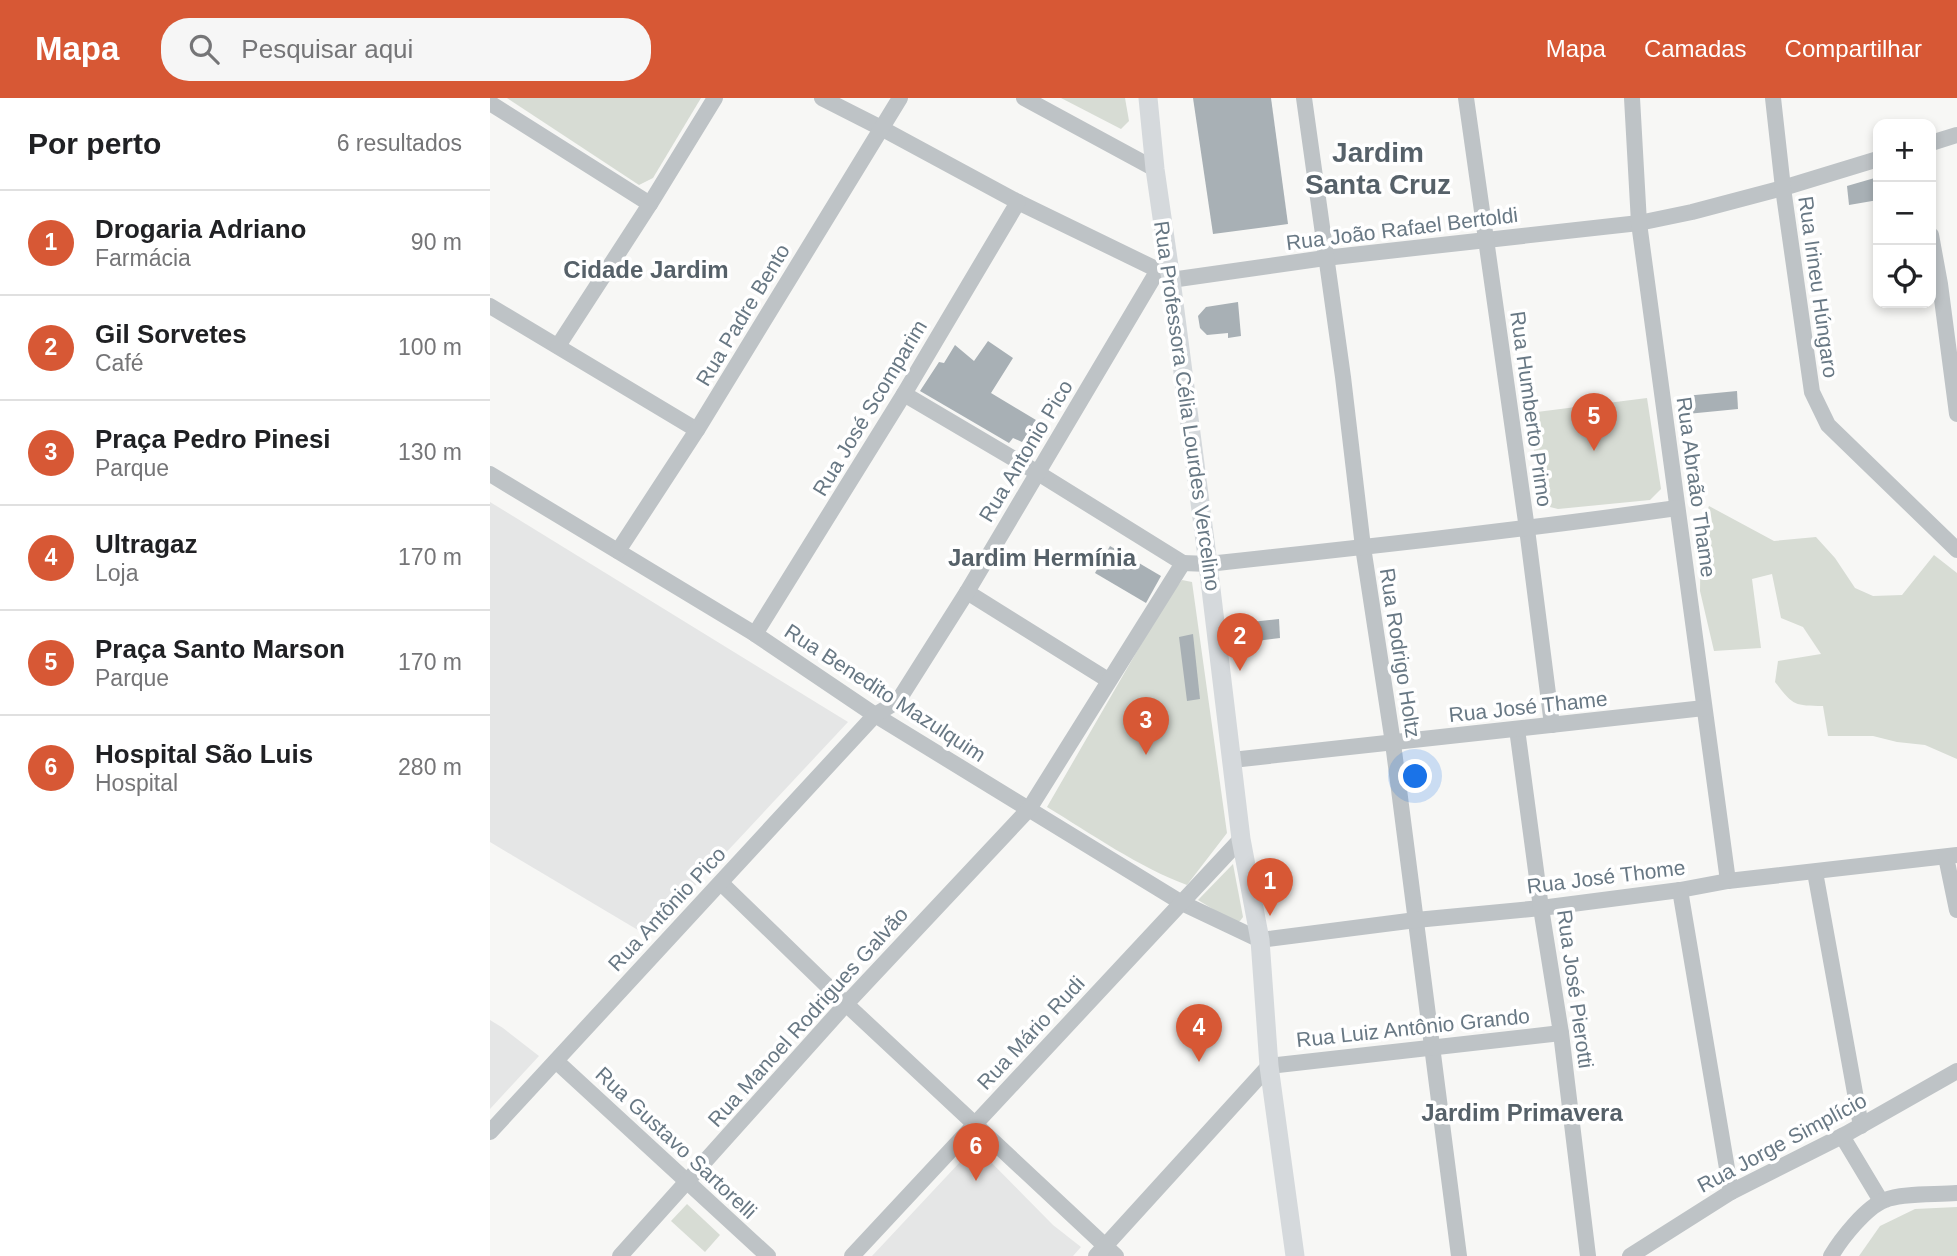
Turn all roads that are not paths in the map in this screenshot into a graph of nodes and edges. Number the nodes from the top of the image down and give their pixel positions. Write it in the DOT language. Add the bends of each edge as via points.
graph roads {
  1 [pos="715,98"];
  2 [pos="822,98"];
  3 [pos="900,98"];
  4 [pos="1024,98"];
  5 [pos="1148,98"];
  6 [pos="1304,98"];
  7 [pos="1466,98"];
  8 [pos="1632,98"];
  9 [pos="1773,98"];
  10 [pos="490,103"];
  11 [pos="881,128"];
  12 [pos="1957,135"];
  13 [pos="1936,141"];
  14 [pos="1873,161"];
  15 [pos="1155,169"];
  16 [pos="1783,188"];
  17 [pos="1018,202"];
  18 [pos="650,204"];
  19 [pos="1639,223"];
  20 [pos="1486,239"];
  21 [pos="1933,245"];
  22 [pos="1325,258"];
  23 [pos="1165,275"];
  24 [pos="1957,279"];
  25 [pos="1940,284"];
  26 [pos="490,306"];
  27 [pos="558,346"];
  28 [pos="904,394"];
  29 [pos="1957,414"];
  30 [pos="697,430"];
  31 [pos="1038,473"];
  32 [pos="490,474"];
  33 [pos="1677,508"];
  34 [pos="1527,529"];
  35 [pos="1363,547"];
  36 [pos="1957,550"];
  37 [pos="618,551"];
  38 [pos="1182,563"];
  39 [pos="1208,564"];
  40 [pos="967,592"];
  41 [pos="755,634"];
  42 [pos="1108,680"];
  43 [pos="1704,708"];
  44 [pos="875,715"];
  45 [pos="1552,725"];
  46 [pos="1517,729"];
  47 [pos="1393,743"];
  48 [pos="1232,760"];
  49 [pos="1029,809"];
  50 [pos="1241,839"];
  51 [pos="1952,856"];
  52 [pos="1815,872"];
  53 [pos="1728,881"];
  54 [pos="720,883"];
  55 [pos="1680,890"];
  56 [pos="1182,902"];
  57 [pos="1541,908"];
  58 [pos="1957,910"];
  59 [pos="1416,920"];
  60 [pos="1260,940"];
  61 [pos="846,1004"];
  62 [pos="1561,1033"];
  63 [pos="1432,1047"];
  64 [pos="556,1061"];
  65 [pos="1269,1066"];
  66 [pos="1957,1071"];
  67 [pos="975,1123"];
  68 [pos="1861,1126"];
  69 [pos="490,1132"];
  70 [pos="1842,1136"];
  71 [pos="687,1182"];
  72 [pos="1731,1192"];
  73 [pos="1957,1193"];
  74 [pos="1881,1201"];
  75 [pos="1105,1253"];
  76 [pos="620,1256"];
  77 [pos="768,1256"];
  78 [pos="852,1256"];
  79 [pos="1295,1256"];
  80 [pos="1459,1256"];
  81 [pos="1588,1256"];
  82 [pos="1630,1256"];
  83 [pos="1831,1256"];
  1 -- 18 [label="street"];
  2 -- 11 [label="street"];
  3 -- 11 [label="street, Rua Padre Bento"];
  4 -- 15 [label="street"];
  5 -- 15 [label="main road, Rua Professora Célia Lourdes Vercelino"];
  6 -- 22 [label="street, Rua Rodrigo Holtz"];
  7 -- 20 [label="street, Rua Humberto Primo"];
  8 -- 19 [label="street, Rua Abraão Thame"];
  9 -- 16 [label="street, Rua Irineu Húngaro"];
  10 -- 18 [label="street"];
  11 -- 17 [label="street"];
  11 -- 30 [label="street, Rua Padre Bento"];
  12 -- 13 [label="street"];
  14 -- 16 [label="street, Rua João Rafael Bertoldi"];
  15 -- 23 [label="main road, Rua Professora Célia Lourdes Vercelino"];
  16 -- 19 [label="street, Rua João Rafael Bertoldi"];
  16 -- 36 [label="street, Rua Irineu Húngaro" via="1812,393 1822,414"];
  17 -- 23 [label="street"];
  17 -- 28 [label="street, Rua José Scomparim"];
  18 -- 27 [label="street"];
  19 -- 20 [label="street, Rua João Rafael Bertoldi"];
  19 -- 33 [label="street, Rua Abraão Thame"];
  20 -- 22 [label="street, Rua João Rafael Bertoldi"];
  20 -- 34 [label="street, Rua Humberto Primo"];
  21 -- 25 [label="street"];
  22 -- 23 [label="street, Rua João Rafael Bertoldi"];
  22 -- 35 [label="street, Rua Rodrigo Holtz"];
  23 -- 31 [label="street, Rua Antonio Pico"];
  23 -- 39 [label="main road, Rua Professora Célia Lourdes Vercelino"];
  24 -- 25 [label="street"];
  25 -- 29 [label="street"];
  26 -- 27 [label="street"];
  27 -- 30 [label="street"];
  28 -- 31 [label="street"];
  28 -- 41 [label="street, Rua José Scomparim"];
  30 -- 37 [label="street, Rua Padre Bento"];
  31 -- 38 [label="street"];
  31 -- 40 [label="street, Rua Antonio Pico"];
  32 -- 37 [label="street, Rua Benedito Mazulquim"];
  33 -- 34 [label="street"];
  33 -- 43 [label="street, Rua Abraão Thame"];
  34 -- 35 [label="street"];
  34 -- 45 [label="street, Rua Humberto Primo"];
  35 -- 39 [label="street"];
  35 -- 47 [label="street, Rua Rodrigo Holtz"];
  37 -- 41 [label="street, Rua Benedito Mazulquim"];
  38 -- 39 [label="street"];
  38 -- 42 [label="street"];
  39 -- 48 [label="main road, Rua Professora Célia Lourdes Vercelino"];
  40 -- 42 [label="street"];
  40 -- 44 [label="street, Rua Antonio Pico" via="898,701"];
  41 -- 44 [label="street, Rua Benedito Mazulquim"];
  42 -- 49 [label="street"];
  43 -- 45 [label="street, Rua José Thame"];
  43 -- 53 [label="street, Rua Abraão Thame"];
  44 -- 49 [label="street, Rua Benedito Mazulquim"];
  44 -- 54 [label="street, Rua Antônio Pico"];
  45 -- 46 [label="street, Rua José Thame"];
  46 -- 47 [label="street, Rua José Thame"];
  46 -- 57 [label="street, Rua José Pierotti"];
  47 -- 48 [label="street, Rua José Thame"];
  47 -- 59 [label="street, Rua Rodrigo Holtz"];
  48 -- 50 [label="main road, Rua Professora Célia Lourdes Vercelino"];
  49 -- 56 [label="street, Rua Benedito Mazulquim"];
  49 -- 61 [label="street, Rua Manoel Rodrigues Galvão"];
  50 -- 56 [label="street, Rua Mário Rudi"];
  50 -- 60 [label="main road, Rua Professora Célia Lourdes Vercelino"];
  51 -- 52 [label="street, Rua José Thome"];
  51 -- 58 [label="street"];
  52 -- 53 [label="street, Rua José Thome"];
  52 -- 68 [label="street"];
  53 -- 55 [label="street, Rua José Thome"];
  54 -- 61 [label="street"];
  54 -- 64 [label="street, Rua Antônio Pico"];
  55 -- 57 [label="street, Rua José Thome"];
  55 -- 72 [label="street"];
  56 -- 60 [label="street, Rua Benedito Mazulquim"];
  56 -- 67 [label="street, Rua Mário Rudi"];
  57 -- 59 [label="street, Rua José Thome"];
  57 -- 62 [label="street, Rua José Pierotti"];
  59 -- 60 [label="street, Rua José Thome"];
  59 -- 63 [label="street, Rua Rodrigo Holtz"];
  60 -- 65 [label="main road, Rua Professora Célia Lourdes Vercelino"];
  61 -- 67 [label="street"];
  61 -- 71 [label="street, Rua Manoel Rodrigues Galvão"];
  62 -- 63 [label="street, Rua Luiz Antônio Grando"];
  62 -- 81 [label="street, Rua José Pierotti"];
  63 -- 65 [label="street, Rua Luiz Antônio Grando"];
  63 -- 80 [label="street, Rua Rodrigo Holtz"];
  64 -- 69 [label="street, Rua Antônio Pico"];
  64 -- 71 [label="street, Rua Gustavo Sartorelli"];
  65 -- 75 [label="street"];
  65 -- 79 [label="main road, Rua Professora Célia Lourdes Vercelino"];
  66 -- 68 [label="street, Rua Jorge Simplício"];
  67 -- 75 [label="street"];
  67 -- 78 [label="street, Rua Mário Rudi"];
  68 -- 70 [label="street, Rua Jorge Simplício"];
  70 -- 72 [label="street, Rua Jorge Simplício"];
  70 -- 74 [label="street"];
  71 -- 76 [label="street, Rua Manoel Rodrigues Galvão"];
  71 -- 77 [label="street, Rua Gustavo Sartorelli"];
  72 -- 82 [label="street, Rua Jorge Simplício"];
  73 -- 74 [label="street"];
  74 -- 83 [label="street" via="1847,1233"];
}
